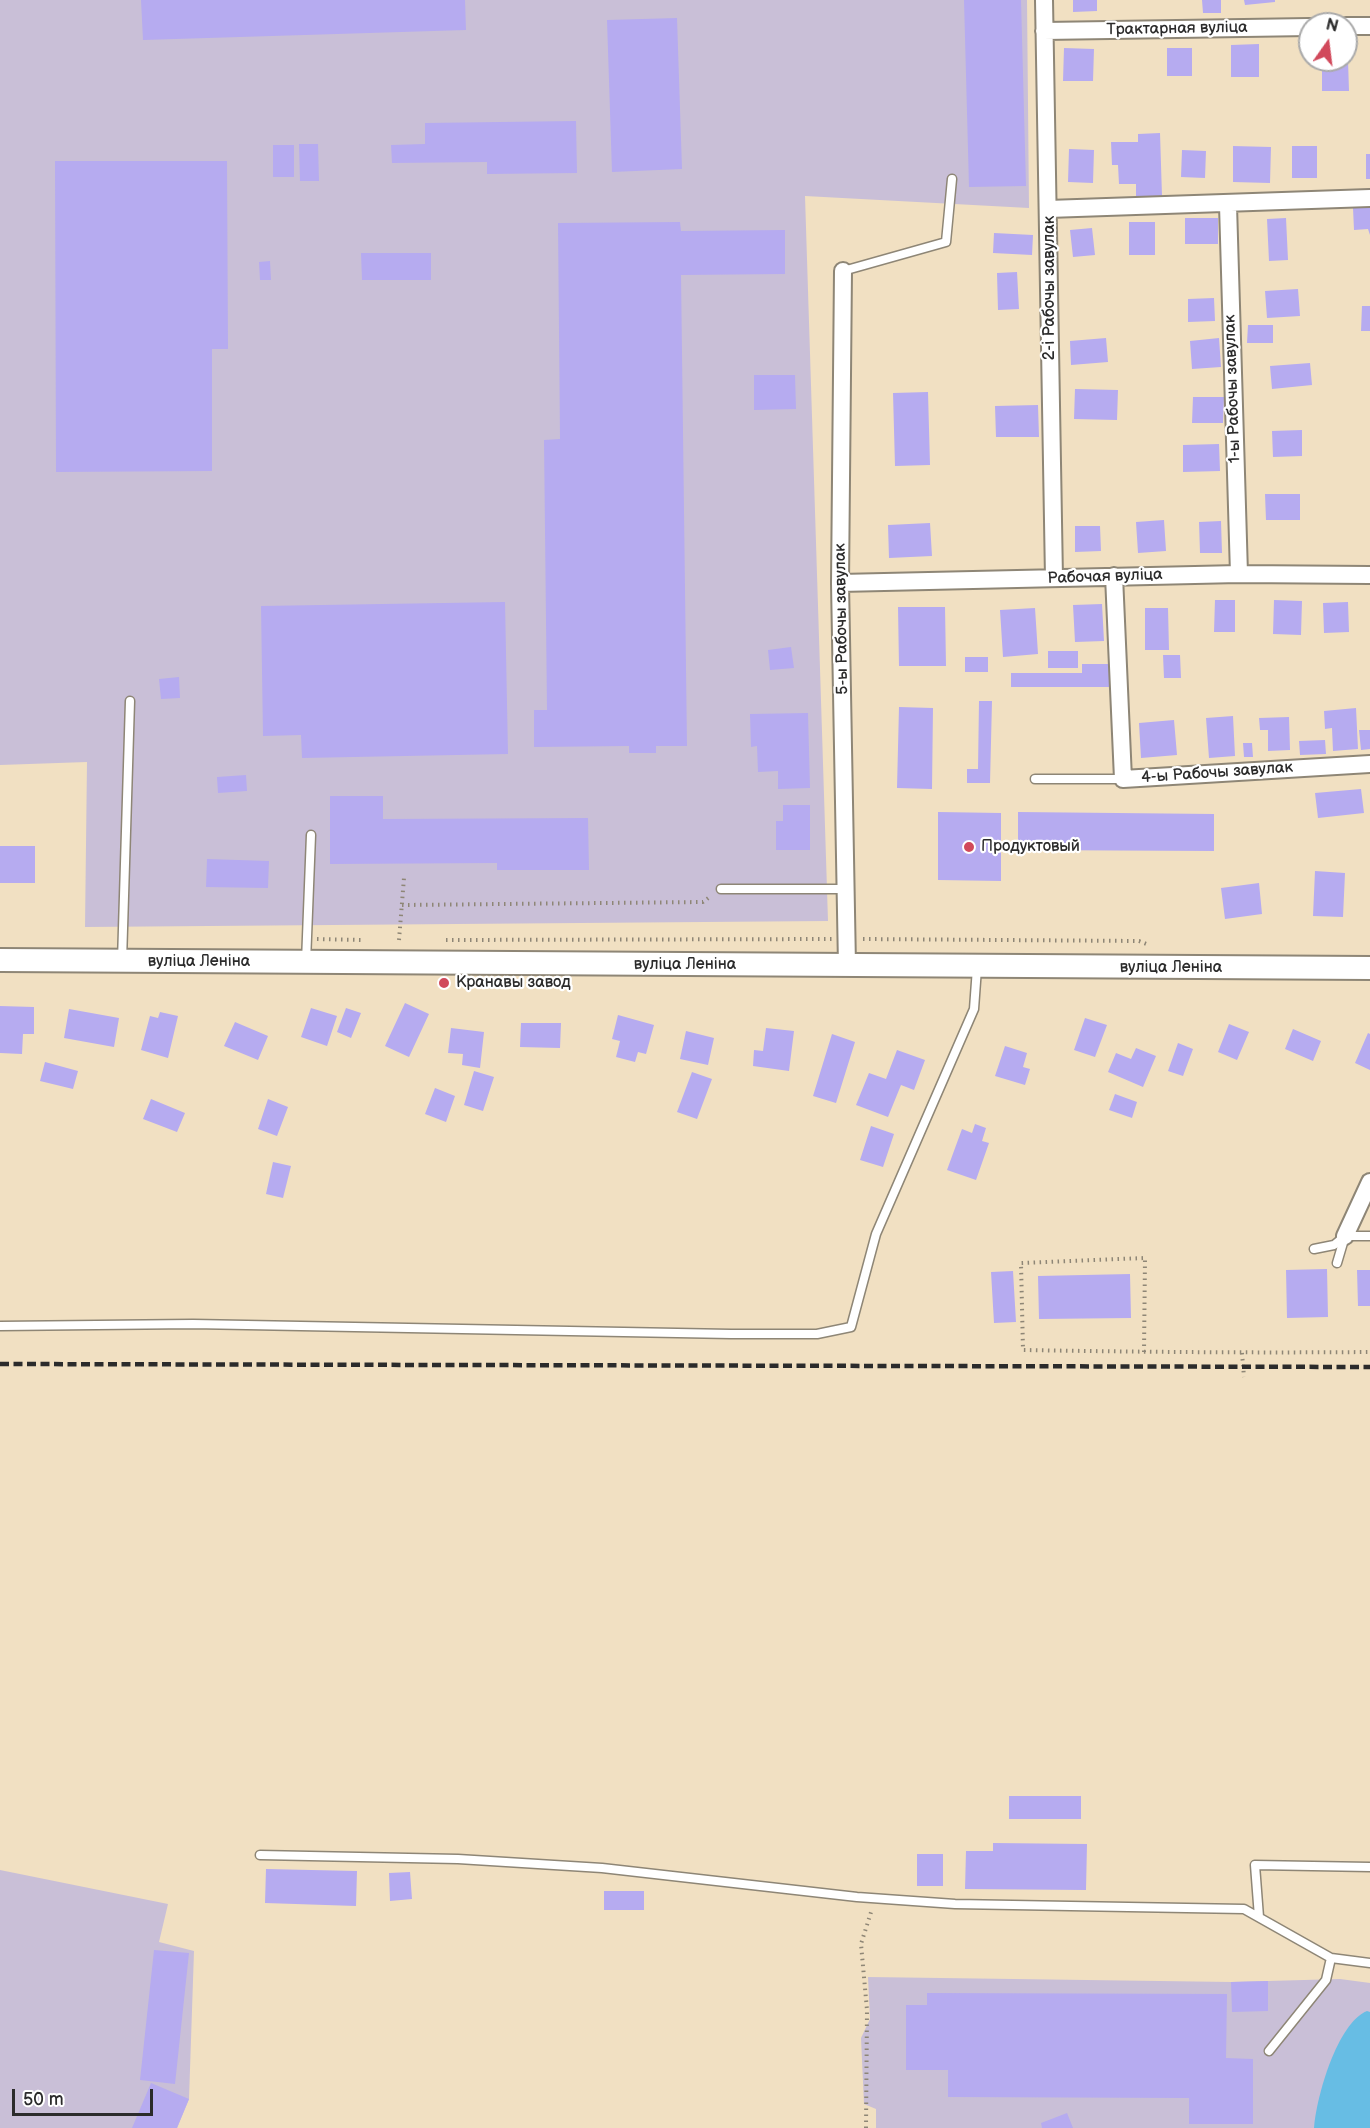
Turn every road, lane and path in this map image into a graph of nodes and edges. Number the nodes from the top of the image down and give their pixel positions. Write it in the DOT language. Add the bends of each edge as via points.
graph roads {
  1 [pos="1044,0"];
  2 [pos="1298,27"];
  3 [pos="1044,31"];
  4 [pos="952,179"];
  5 [pos="1370,198"];
  6 [pos="1228,204"];
  7 [pos="1048,209"];
  8 [pos="843,272"];
  9 [pos="1239,574"];
  10 [pos="1370,575"];
  11 [pos="1114,576"];
  12 [pos="1054,578"];
  13 [pos="840,583"];
  14 [pos="130,701"];
  15 [pos="1370,764"];
  16 [pos="1035,779"];
  17 [pos="1123,779"];
  18 [pos="311,835"];
  19 [pos="404,878"];
  20 [pos="721,889"];
  21 [pos="846,889"];
  22 [pos="402,905"];
  23 [pos="846,939"];
  24 [pos="411,940"];
  25 [pos="434,940"];
  26 [pos="0,960"];
  27 [pos="122,961"];
  28 [pos="306,962"];
  29 [pos="847,966"];
  30 [pos="977,968"];
  31 [pos="1370,968"];
  32 [pos="1368,1191"];
  33 [pos="1345,1236"];
  34 [pos="1370,1236"];
  35 [pos="1314,1249"];
  36 [pos="1337,1263"];
  37 [pos="0,1326"];
  38 [pos="1144,1352"];
  39 [pos="1370,1352"];
  40 [pos="1242,1353"];
  41 [pos="1244,1377"];
  42 [pos="260,1855"];
  43 [pos="1370,1868"];
  44 [pos="876,1898"];
  45 [pos="1258,1917"];
  46 [pos="1331,1958"];
  47 [pos="1370,1963"];
  48 [pos="1269,2051"];
  49 [pos="866,2128"];
  1 -- 3 [label="street"];
  2 -- 3 [label="street, Трактарная вуліца"];
  3 -- 7 [label="street"];
  4 -- 8 [label="lane" via="946,242"];
  5 -- 6 [label="street, 2-і Рабочы завулак"];
  6 -- 7 [label="street, 2-і Рабочы завулак"];
  6 -- 9 [label="street, 1-ы Рабочы завулак"];
  7 -- 12 [label="street, 2-і Рабочы завулак"];
  8 -- 13 [label="street, 5-ы Рабочы завулак"];
  9 -- 10 [label="street, Рабочая вуліца"];
  9 -- 11 [label="street, Рабочая вуліца"];
  11 -- 12 [label="street, Рабочая вуліца"];
  11 -- 17 [label="street, 4-ы Рабочы завулак"];
  12 -- 13 [label="street, Рабочая вуліца"];
  13 -- 21 [label="street, 5-ы Рабочы завулак"];
  14 -- 27 [label="lane"];
  15 -- 17 [label="street, 4-ы Рабочы завулак"];
  16 -- 17 [label="lane"];
  18 -- 28 [label="lane"];
  19 -- 22 [label="path"];
  20 -- 21 [label="lane"];
  20 -- 22 [label="path" via="703,902"];
  21 -- 23 [label="street, 5-ы Рабочы завулак"];
  22 -- 24 [label="path" via="399,940"];
  23 -- 25 [label="path"];
  23 -- 29 [label="street, 5-ы Рабочы завулак"];
  26 -- 27 [label="main road, вуліца Леніна"];
  27 -- 28 [label="main road, вуліца Леніна"];
  28 -- 29 [label="main road, вуліца Леніна"];
  29 -- 30 [label="main road, вуліца Леніна"];
  30 -- 31 [label="main road, вуліца Леніна"];
  30 -- 37 [label="lane" via="974,1009 876,1234 851,1327 817,1334 731,1334 193,1324"];
  32 -- 33 [label="street"];
  33 -- 34 [label="lane"];
  33 -- 35 [label="lane" via="1334,1245"];
  33 -- 36 [label="lane"];
  38 -- 38 [label="path" via="1145,1258 1021,1263 1023,1350"];
  38 -- 40 [label="path"];
  39 -- 40 [label="path"];
  40 -- 41 [label="path"];
  42 -- 44 [label="lane" via="458,1859 602,1868"];
  43 -- 45 [label="lane" via="1255,1865"];
  44 -- 45 [label="lane" via="955,1904 1244,1909"];
  44 -- 49 [label="path" via="861,1944 867,2010"];
  45 -- 46 [label="lane"];
  46 -- 47 [label="lane"];
  46 -- 48 [label="lane" via="1326,1980"];
}
